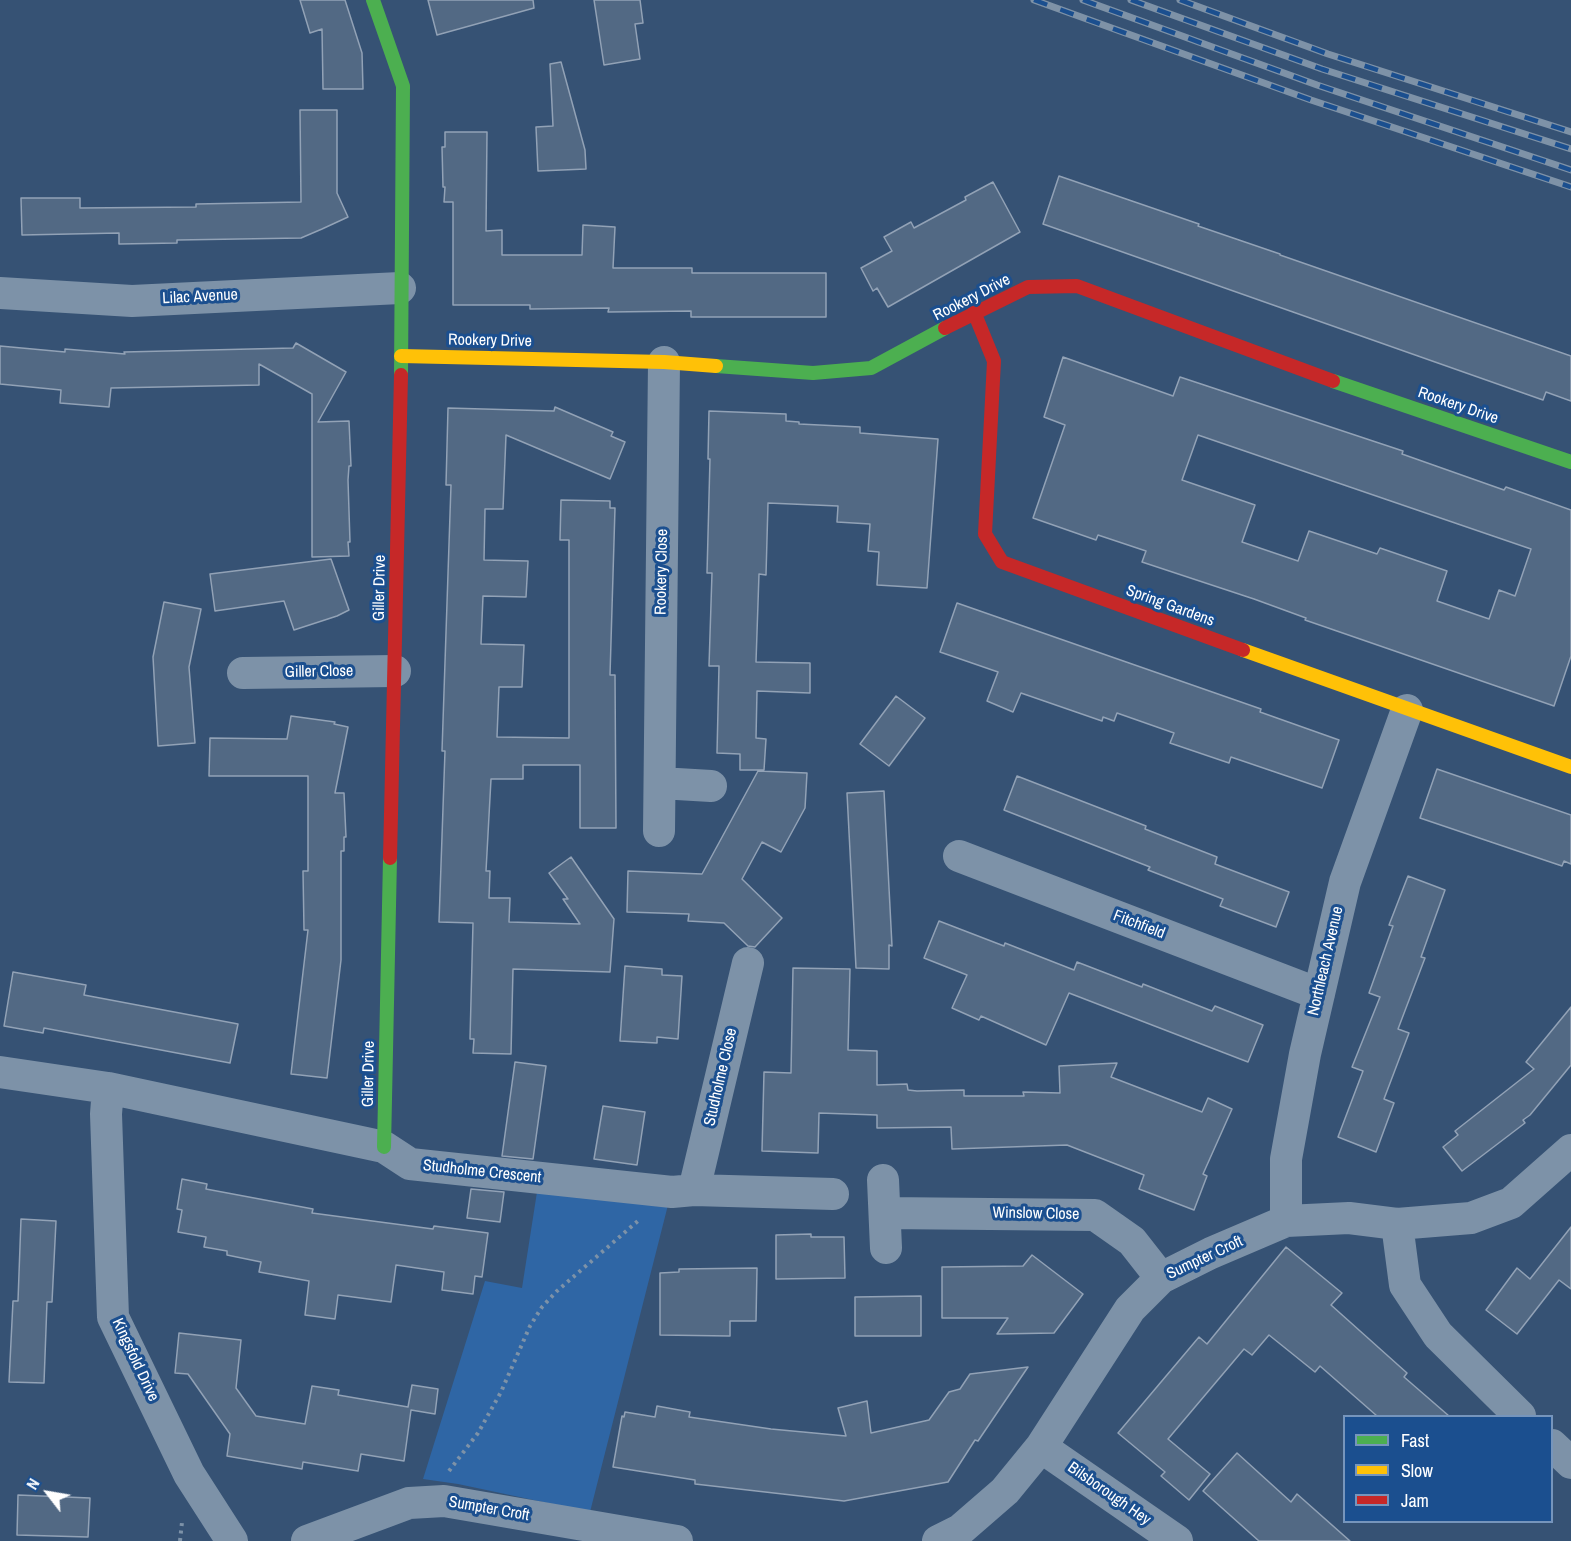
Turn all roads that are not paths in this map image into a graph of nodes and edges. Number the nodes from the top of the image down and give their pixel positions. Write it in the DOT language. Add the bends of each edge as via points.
graph roads {
  1 [pos="373,0"];
  2 [pos="400,288"];
  3 [pos="0,293"];
  4 [pos="974,312"];
  5 [pos="401,356"];
  6 [pos="664,362"];
  7 [pos="1571,462"];
  8 [pos="394,671"];
  9 [pos="243,673"];
  10 [pos="1407,710"];
  11 [pos="1571,767"];
  12 [pos="660,783"];
  13 [pos="711,786"];
  14 [pos="659,831"];
  15 [pos="959,856"];
  16 [pos="748,963"];
  17 [pos="1319,994"];
  18 [pos="0,1072"];
  19 [pos="108,1088"];
  20 [pos="384,1147"];
  21 [pos="1571,1150"];
  22 [pos="884,1180"];
  23 [pos="694,1191"];
  24 [pos="832,1194"];
  25 [pos="885,1213"];
  26 [pos="1286,1221"];
  27 [pos="1397,1224"];
  28 [pos="886,1248"];
  29 [pos="1161,1278"];
  30 [pos="1519,1415"];
  31 [pos="1041,1447"];
  32 [pos="1553,1447"];
  33 [pos="1571,1463"];
  34 [pos="566,1532"];
  35 [pos="232,1541"];
  36 [pos="308,1541"];
  37 [pos="677,1541"];
  38 [pos="938,1541"];
  39 [pos="1177,1541"];
  1 -- 2 [label="street, Giller Drive" via="402,86"];
  2 -- 3 [label="street, Lilac Avenue" via="132,301"];
  2 -- 5 [label="street, Giller Drive"];
  4 -- 6 [label="street, Rookery Drive" via="872,368 813,373"];
  4 -- 7 [label="street, Rookery Drive" via="1028,287 1077,286 1332,381"];
  4 -- 10 [label="street, Spring Gardens" via="994,361 985,534 1002,562"];
  5 -- 6 [label="street, Rookery Drive"];
  5 -- 8 [label="street, Giller Drive"];
  6 -- 12 [label="street, Rookery Close"];
  8 -- 9 [label="street, Giller Close"];
  8 -- 20 [label="street, Giller Drive"];
  10 -- 11 [label="street, Spring Gardens"];
  10 -- 17 [label="street, Northleach Avenue" via="1345,882"];
  12 -- 13 [label="street"];
  12 -- 14 [label="street, Rookery Close"];
  15 -- 17 [label="street, Fitchfield"];
  16 -- 23 [label="street, Studholme Close"];
  17 -- 26 [label="street, Northleach Avenue" via="1286,1159"];
  18 -- 19 [label="street, Studholme Crescent"];
  19 -- 20 [label="street, Studholme Crescent"];
  19 -- 35 [label="street, Kingsfold Drive" via="113,1317 189,1474"];
  20 -- 23 [label="street, Studholme Crescent" via="410,1164 672,1192"];
  21 -- 27 [label="street, Sumpter Croft" via="1511,1203 1471,1218"];
  22 -- 25 [label="street"];
  23 -- 24 [label="street, Studholme Crescent"];
  25 -- 28 [label="street"];
  25 -- 29 [label="street, Winslow Close" via="1095,1215 1132,1241"];
  26 -- 27 [label="street, Sumpter Croft" via="1349,1218"];
  26 -- 29 [label="street, Sumpter Croft"];
  27 -- 30 [label="street" via="1405,1285 1438,1335"];
  29 -- 31 [label="street, Sumpter Croft" via="1130,1309"];
  31 -- 38 [label="street, Sumpter Croft" via="1005,1491 960,1530"];
  31 -- 39 [label="street, Bilsborough Hey"];
  32 -- 33 [label="street"];
  34 -- 36 [label="street, Sumpter Croft" via="444,1501 409,1503"];
  34 -- 37 [label="street, Sumpter Croft"];
}
